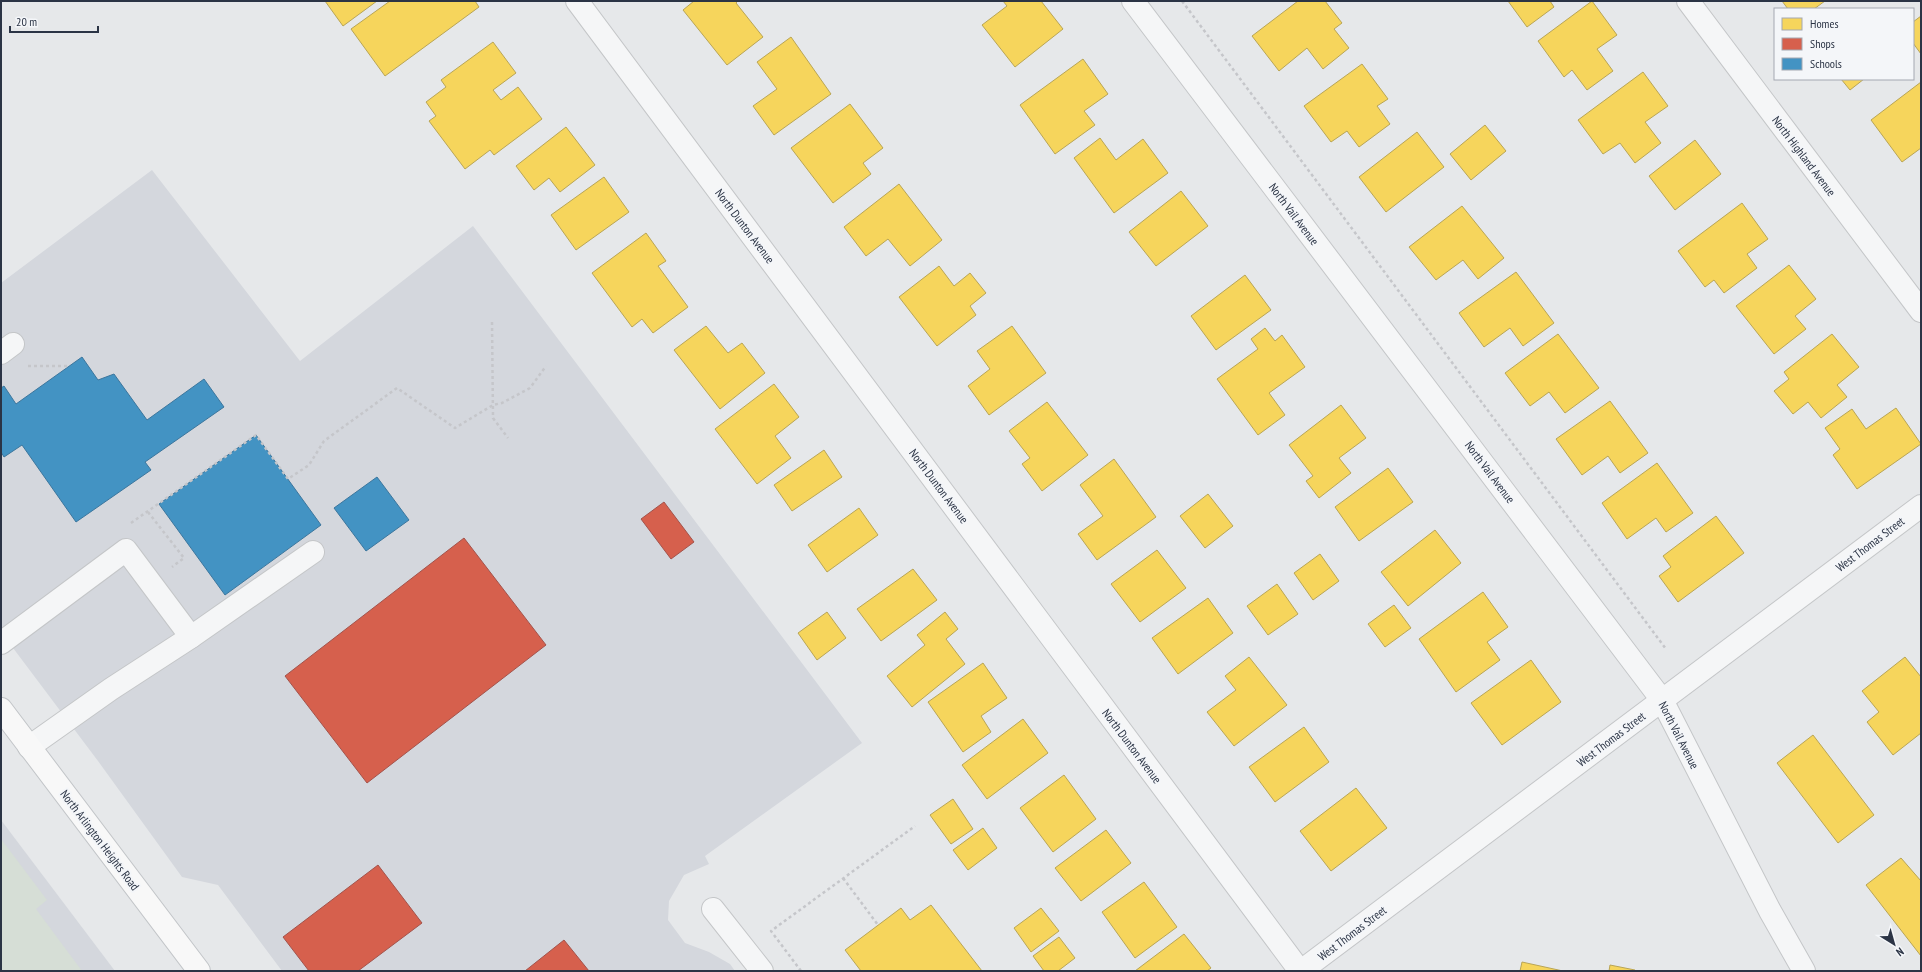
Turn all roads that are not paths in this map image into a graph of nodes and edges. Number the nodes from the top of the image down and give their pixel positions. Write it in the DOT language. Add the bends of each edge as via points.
graph roads {
  1 [pos="578,1"];
  2 [pos="1133,1"];
  3 [pos="1688,1"];
  4 [pos="1921,311"];
  5 [pos="1921,506"];
  6 [pos="313,552"];
  7 [pos="191,637"];
  8 [pos="1,643"];
  9 [pos="1662,700"];
  10 [pos="1,709"];
  11 [pos="29,747"];
  12 [pos="713,909"];
  13 [pos="199,971"];
  14 [pos="762,971"];
  15 [pos="1301,971"];
  16 [pos="1804,971"];
  1 -- 15 [label="street, North Dunton Avenue"];
  2 -- 9 [label="street, North Vail Avenue"];
  3 -- 4 [label="street, North Highland Avenue"];
  5 -- 9 [label="street, West Thomas Street"];
  6 -- 7 [label="street"];
  7 -- 8 [label="street" via="126,550"];
  7 -- 11 [label="street"];
  9 -- 15 [label="street, West Thomas Street"];
  9 -- 16 [label="street, North Vail Avenue" via="1766,904"];
  10 -- 11 [label="main road, North Arlington Heights Road"];
  11 -- 13 [label="main road, North Arlington Heights Road"];
  12 -- 14 [label="street"];
}
